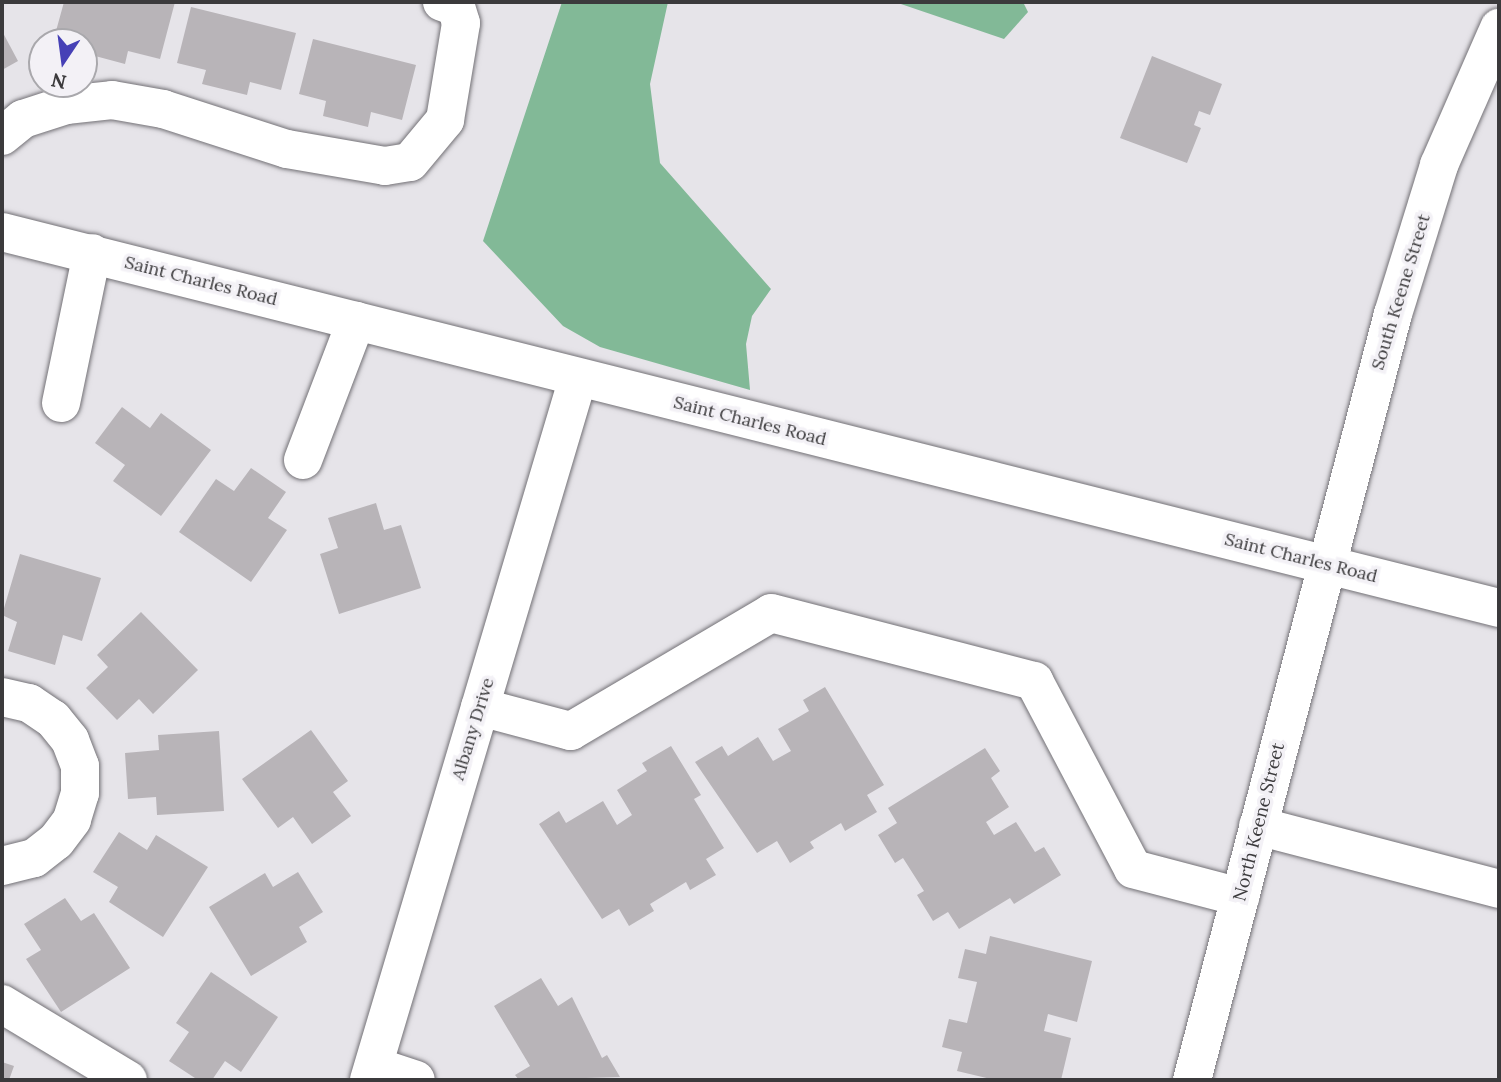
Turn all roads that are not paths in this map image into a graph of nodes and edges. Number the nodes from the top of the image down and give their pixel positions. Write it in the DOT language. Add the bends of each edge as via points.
graph roads {
  1 [pos="442,2"];
  2 [pos="1499,28"];
  3 [pos="2,136"];
  4 [pos="2,232"];
  5 [pos="92,253"];
  6 [pos="356,321"];
  7 [pos="578,378"];
  8 [pos="61,403"];
  9 [pos="303,460"];
  10 [pos="1325,564"];
  11 [pos="1499,608"];
  12 [pos="2,697"];
  13 [pos="480,707"];
  14 [pos="1258,826"];
  15 [pos="2,866"];
  16 [pos="1493,876"];
  17 [pos="1240,897"];
  18 [pos="2,1004"];
  19 [pos="372,1073"];
  20 [pos="128,1080"];
  21 [pos="416,1080"];
  22 [pos="1192,1080"];
  1 -- 3 [label="street" via="456,7 461,23 445,120 410,162 385,166 286,149 163,109 112,100 66,104 23,120"];
  2 -- 10 [label="street, South Keene Street" via="1439,165 1392,314"];
  4 -- 5 [label="street, Saint Charles Road"];
  5 -- 6 [label="street, Saint Charles Road"];
  5 -- 8 [label="street"];
  6 -- 7 [label="street, Saint Charles Road"];
  6 -- 9 [label="street"];
  7 -- 10 [label="street, Saint Charles Road"];
  7 -- 13 [label="street, Albany Drive"];
  10 -- 11 [label="street, Saint Charles Road"];
  10 -- 14 [label="street, North Keene Street"];
  12 -- 15 [label="street" via="29,703 53,719 70,740 80,766 80,793 72,820 56,841 34,858"];
  13 -- 17 [label="street" via="571,731 771,613 1034,681 1133,869"];
  13 -- 19 [label="street, Albany Drive"];
  14 -- 16 [label="street"];
  14 -- 17 [label="street, North Keene Street"];
  17 -- 22 [label="street, North Keene Street"];
  18 -- 20 [label="street"];
  19 -- 21 [label="street"];
}
